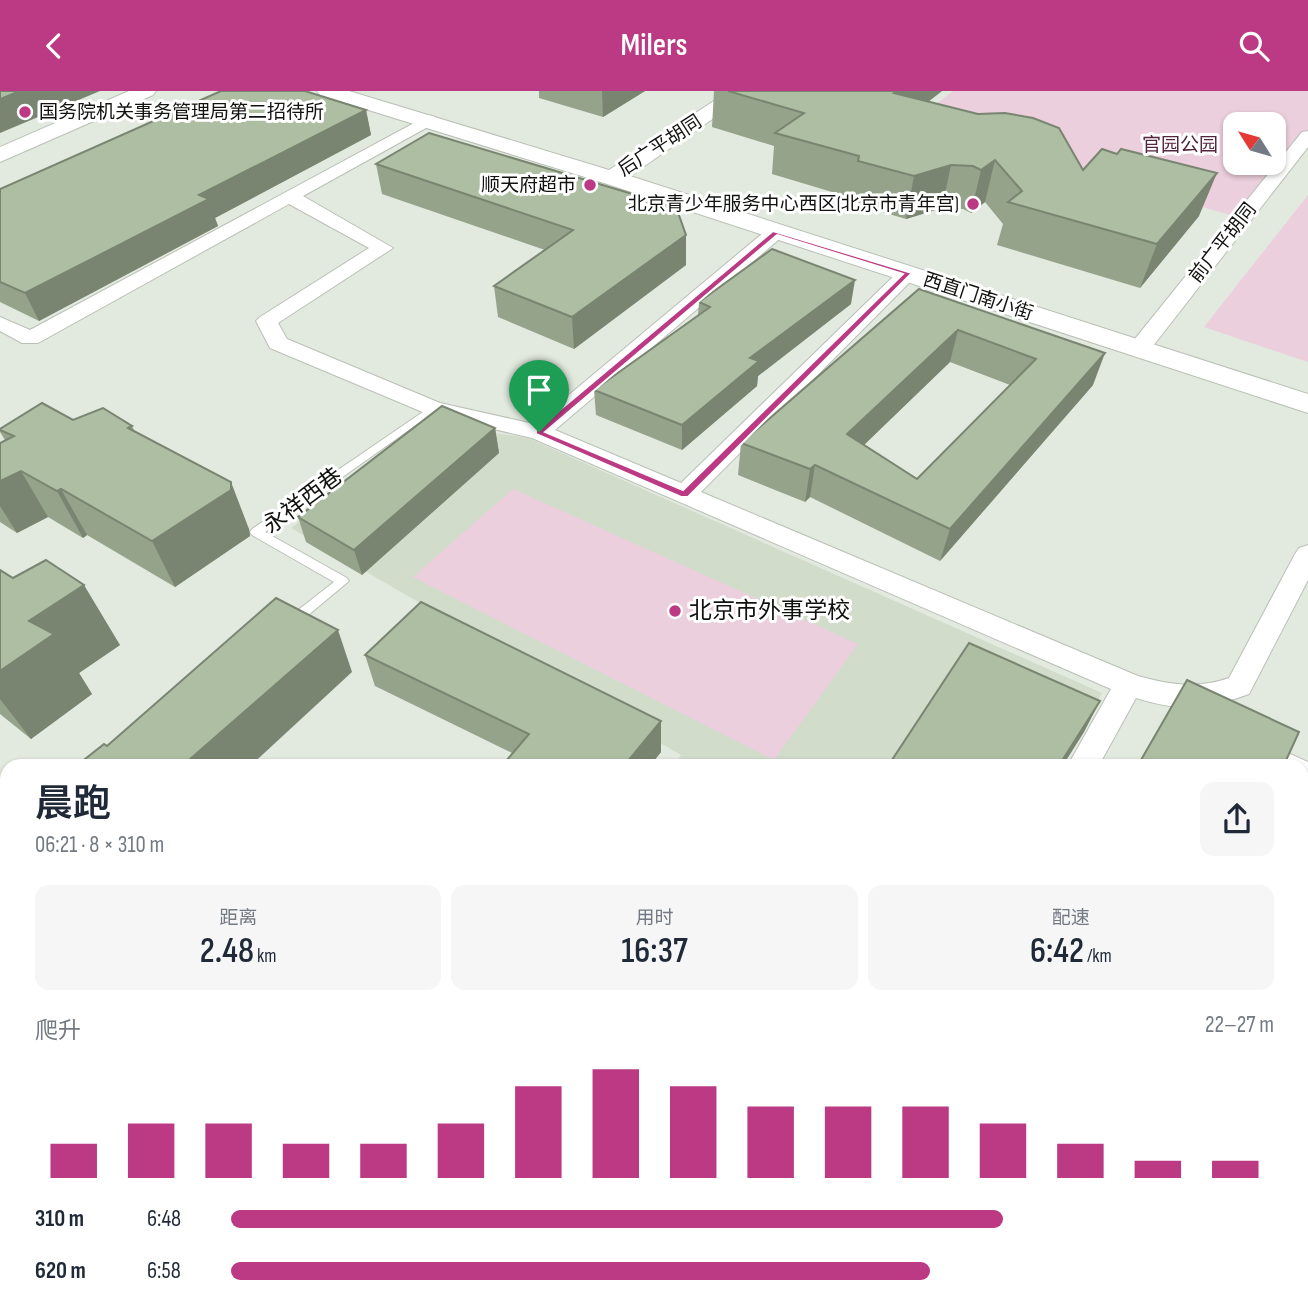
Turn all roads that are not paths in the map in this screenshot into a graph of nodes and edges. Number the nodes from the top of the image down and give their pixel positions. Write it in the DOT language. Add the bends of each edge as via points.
graph roads {
  1 [pos="146,91"];
  2 [pos="327,91"];
  3 [pos="743,91"];
  4 [pos="429,120"];
  5 [pos="1308,136"];
  6 [pos="0,155"];
  7 [pos="612,178"];
  8 [pos="290,197"];
  9 [pos="776,232"];
  10 [pos="908,273"];
  11 [pos="0,323"];
  12 [pos="1138,350"];
  13 [pos="1308,404"];
  14 [pos="433,408"];
  15 [pos="539,432"];
  16 [pos="684,494"];
  17 [pos="1308,554"];
  18 [pos="278,632"];
  19 [pos="1129,684"];
  20 [pos="1087,759"];
  1 -- 6 [label="main road"];
  2 -- 4 [label="main road, 西直门南小街"];
  3 -- 7 [label="main road, 后广平胡同"];
  4 -- 7 [label="main road, 西直门南小街"];
  4 -- 8 [label="street"];
  5 -- 12 [label="street, 前广平胡同"];
  7 -- 9 [label="main road, 西直门南小街"];
  8 -- 11 [label="street" via="30,338"];
  8 -- 14 [label="street" via="383,248 267,321 278,343"];
  9 -- 10 [label="main road, 西直门南小街"];
  9 -- 15 [label="street"];
  10 -- 12 [label="main road, 西直门南小街"];
  10 -- 16 [label="street"];
  12 -- 13 [label="main road, 西直门南小街"];
  14 -- 15 [label="street"];
  14 -- 18 [label="lane, 永祥西巷" via="256,532 343,581"];
  15 -- 16 [label="street"];
  16 -- 19 [label="street"];
  17 -- 19 [label="street" via="1239,686 1215,696 1179,699"];
  19 -- 20 [label="street"];
}
